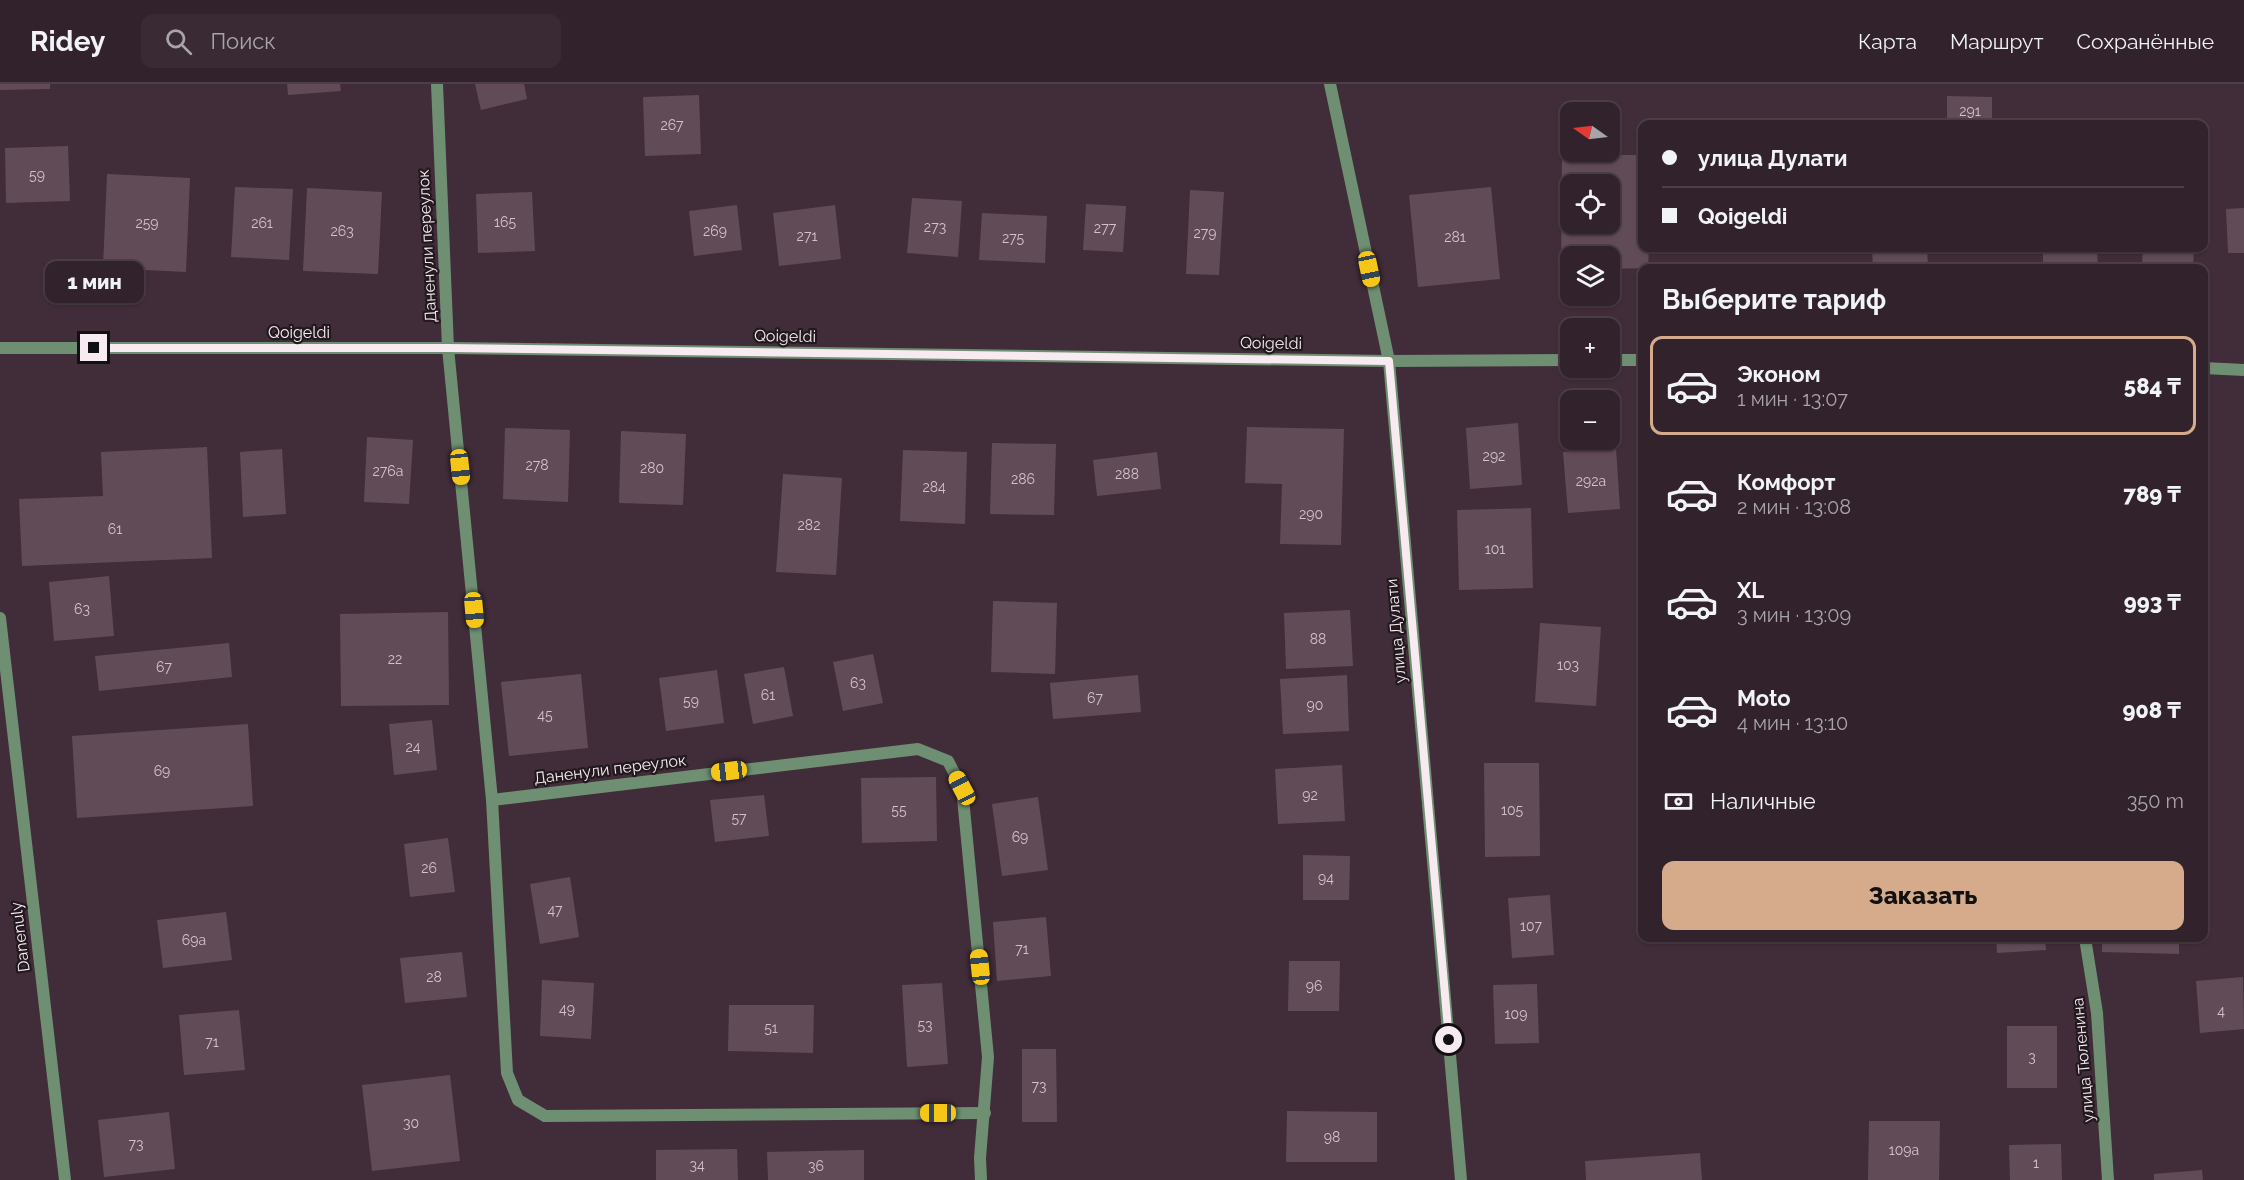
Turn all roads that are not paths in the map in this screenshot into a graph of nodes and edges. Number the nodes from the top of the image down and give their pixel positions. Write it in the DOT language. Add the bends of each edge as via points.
graph roads {
  1 [pos="437,84"];
  2 [pos="1330,84"];
  3 [pos="0,348"];
  4 [pos="448,348"];
  5 [pos="1560,360"];
  6 [pos="1620,360"];
  7 [pos="1638,360"];
  8 [pos="1389,361"];
  9 [pos="2208,368"];
  10 [pos="2244,370"];
  11 [pos="0,618"];
  12 [pos="492,800"];
  13 [pos="2086,942"];
  14 [pos="984,1113"];
  15 [pos="65,1180"];
  16 [pos="981,1180"];
  17 [pos="1461,1180"];
  18 [pos="2109,1180"];
  1 -- 4 [label="street, Даненули переулок"];
  2 -- 8 [label="street, улица Дулати"];
  3 -- 4 [label="street, Qoigeldi"];
  4 -- 8 [label="street, Qoigeldi"];
  4 -- 12 [label="street, Даненули переулок"];
  5 -- 8 [label="street, Qoigeldi"];
  6 -- 7 [label="street"];
  8 -- 17 [label="street, улица Дулати"];
  9 -- 10 [label="street"];
  11 -- 15 [label="street, Danenuly"];
  12 -- 14 [label="street, Даненули переулок" via="507,1073 518,1100 545,1116"];
  12 -- 14 [label="street, Даненули переулок" via="918,749 948,761 962,788 988,1057"];
  13 -- 18 [label="street, улица Тюленина" via="2097,1013"];
  14 -- 16 [label="street, Даненули переулок"];
}
